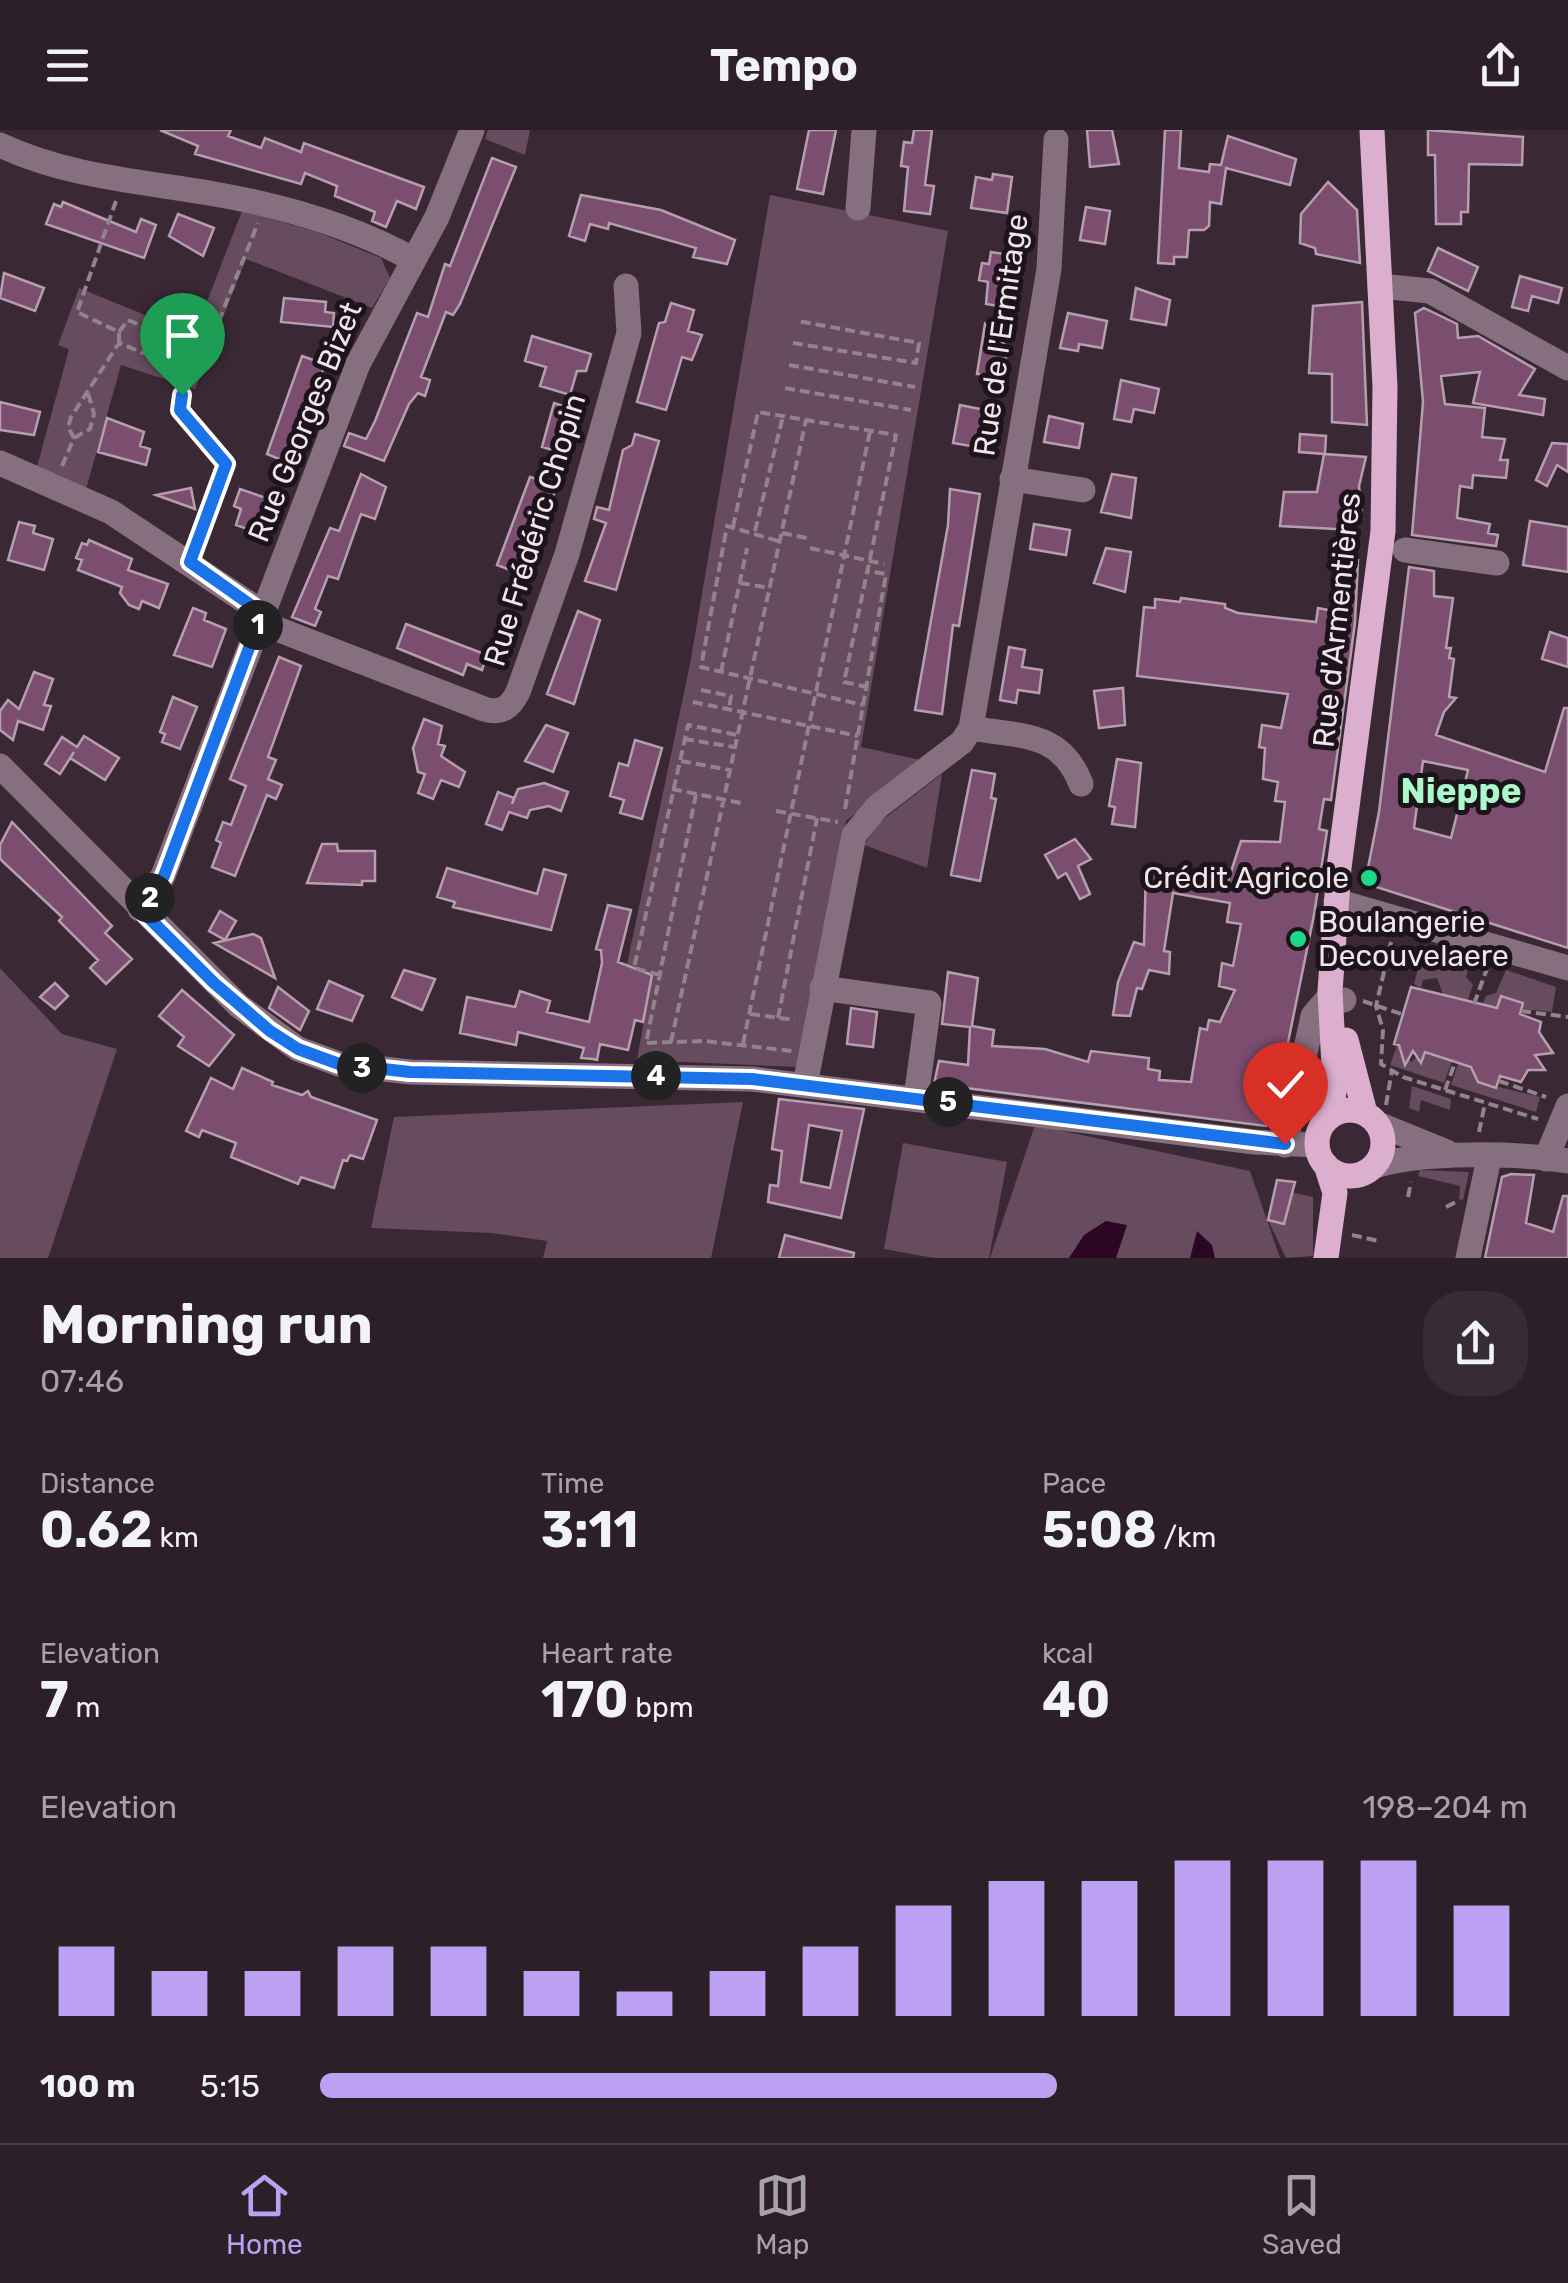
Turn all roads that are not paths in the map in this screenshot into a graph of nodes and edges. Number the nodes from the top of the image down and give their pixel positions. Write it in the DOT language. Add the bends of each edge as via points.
graph roads {
  1 [pos="472,130"];
  2 [pos="864,130"];
  3 [pos="1372,130"];
  4 [pos="1386,130"];
  5 [pos="1056,140"];
  6 [pos="0,145"];
  7 [pos="858,208"];
  8 [pos="414,260"];
  9 [pos="626,286"];
  10 [pos="1388,286"];
  11 [pos="1568,368"];
  12 [pos="0,463"];
  13 [pos="1012,479"];
  14 [pos="1083,490"];
  15 [pos="1405,550"];
  16 [pos="1497,564"];
  17 [pos="261,618"];
  18 [pos="971,728"];
  19 [pos="0,766"];
  20 [pos="1081,784"];
  21 [pos="1344,903"];
  22 [pos="140,909"];
  23 [pos="1568,968"];
  24 [pos="822,988"];
  25 [pos="1337,1000"];
  26 [pos="804,1085"];
  27 [pos="916,1098"];
  28 [pos="1557,1102"];
  29 [pos="1379,1114"];
  30 [pos="1330,1116"];
  31 [pos="1285,1144"];
  32 [pos="1476,1152"];
  33 [pos="1321,1155"];
  34 [pos="1557,1160"];
  35 [pos="1370,1169"];
  36 [pos="1347,1247"];
  37 [pos="1326,1258"];
  38 [pos="1468,1258"];
  1 -- 8 [label="street, Rue Georges Bizet"];
  2 -- 7 [label="street"];
  3 -- 10 [label="main road, Rue d'Armentières"];
  4 -- 10 [label="main road, Rue d'Armentières"];
  5 -- 13 [label="street, Rue de l'Ermitage" via="1051,256"];
  6 -- 8 [label="street" via="58,168 265,205"];
  8 -- 17 [label="street, Rue Georges Bizet" via="358,364"];
  9 -- 17 [label="street, Rue Frédéric Chopin" via="624,351 558,584 508,707 484,709"];
  10 -- 11 [label="street" via="1430,291"];
  10 -- 21 [label="main road, Rue d'Armentières" via="1382,559"];
  12 -- 17 [label="street" via="111,512"];
  13 -- 14 [label="street, Rue de l'Ermitage"];
  13 -- 18 [label="street, Rue de l'Ermitage"];
  15 -- 16 [label="street"];
  17 -- 22 [label="street, Rue Georges Bizet" via="164,876"];
  18 -- 20 [label="street" via="1058,746"];
  18 -- 24 [label="street" via="877,807 854,835"];
  19 -- 22 [label="street"];
  21 -- 23 [label="street"];
  21 -- 25 [label="main road, Rue d'Armentières"];
  22 -- 26 [label="street" via="270,1031 339,1064 391,1072 696,1076"];
  24 -- 26 [label="street"];
  24 -- 27 [label="street" via="929,1003"];
  25 -- 29 [label="main road, Rue d'Armentières" via="1354,1082"];
  25 -- 30 [label="main road, Rue d'Armentières"];
  25 -- 31 [label="street" via="1318,1008 1312,1020"];
  26 -- 27 [label="street"];
  27 -- 31 [label="street"];
  28 -- 34 [label="street"];
  29 -- 30 [label="main road" via="1344,1110"];
  29 -- 32 [label="street"];
  29 -- 35 [label="main road" via="1384,1143"];
  30 -- 33 [label="main road" via="1320,1129"];
  31 -- 33 [label="street"];
  32 -- 34 [label="street"];
  32 -- 35 [label="street" via="1400,1159"];
  32 -- 38 [label="street"];
  33 -- 35 [label="main road" via="1344,1176"];
  33 -- 37 [label="main road" via="1335,1193"];
  35 -- 36 [label="main road" via="1352,1201"];
}
